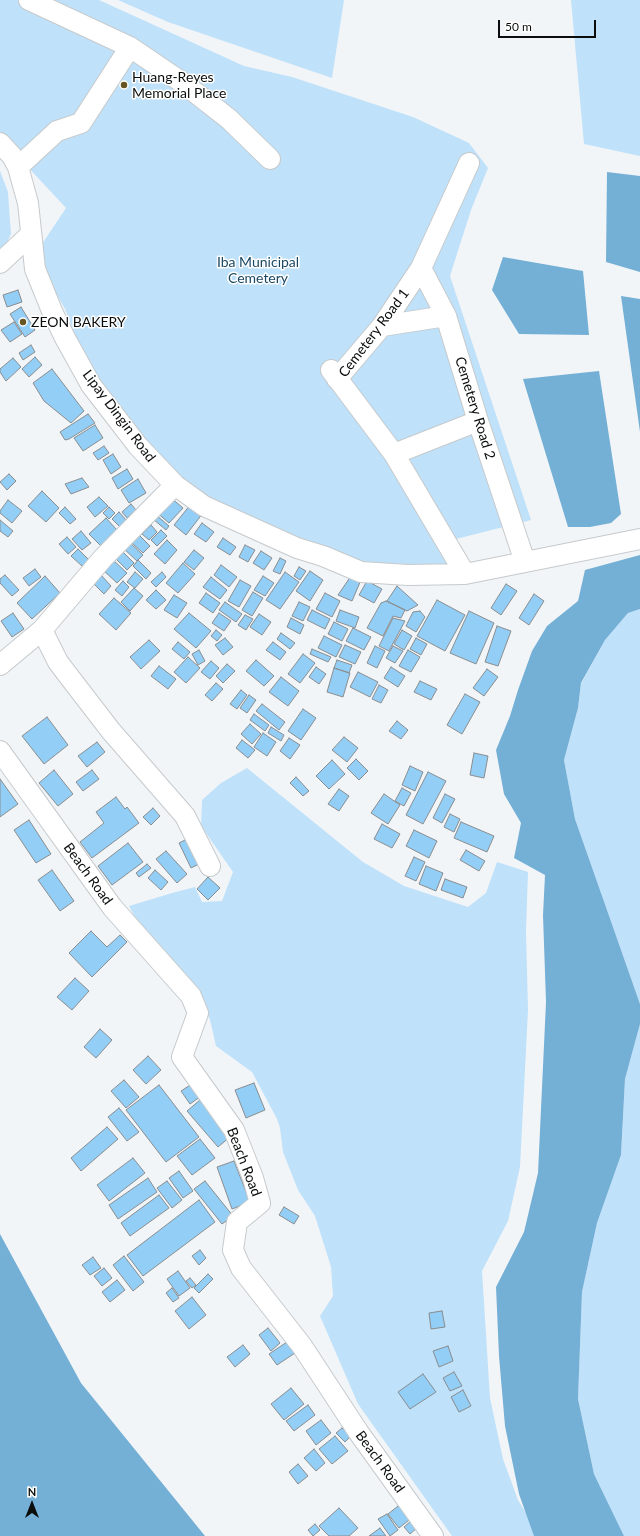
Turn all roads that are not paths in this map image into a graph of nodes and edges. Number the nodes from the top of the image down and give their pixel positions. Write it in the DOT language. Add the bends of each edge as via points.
graph roads {
  1 [pos="29,0"];
  2 [pos="130,47"];
  3 [pos="0,143"];
  4 [pos="270,159"];
  5 [pos="469,163"];
  6 [pos="18,168"];
  7 [pos="30,234"];
  8 [pos="0,263"];
  9 [pos="421,268"];
  10 [pos="446,316"];
  11 [pos="382,326"];
  12 [pos="478,421"];
  13 [pos="394,454"];
  14 [pos="175,485"];
  15 [pos="632,540"];
  16 [pos="525,562"];
  17 [pos="465,574"];
  18 [pos="42,630"];
  19 [pos="0,665"];
  20 [pos="0,751"];
  21 [pos="210,866"];
  22 [pos="433,1536"];
  1 -- 2 [label="street"];
  2 -- 4 [label="street" via="183,83 223,115"];
  2 -- 6 [label="street" via="81,123 57,131"];
  3 -- 6 [label="street, Lipay Dingin Road" via="12,156"];
  5 -- 9 [label="street, Cemetery Road 1"];
  6 -- 7 [label="street, Lipay Dingin Road" via="28,203"];
  7 -- 8 [label="street"];
  7 -- 14 [label="street, Lipay Dingin Road" via="35,269 52,311 91,385 138,446"];
  9 -- 10 [label="street, Cemetery Road 2"];
  9 -- 11 [label="street, Cemetery Road 1"];
  10 -- 11 [label="street"];
  10 -- 12 [label="street, Cemetery Road 2"];
  11 -- 13 [label="street, Cemetery Road 1" via="334,374"];
  12 -- 13 [label="street"];
  12 -- 16 [label="street, Cemetery Road 2"];
  13 -- 17 [label="street, Cemetery Road 1"];
  14 -- 17 [label="street, Lipay Dingin Road" via="204,506 226,517 361,572"];
  14 -- 18 [label="street" via="103,558"];
  15 -- 16 [label="street, Lipay Dingin Road"];
  16 -- 17 [label="street, Lipay Dingin Road"];
  18 -- 19 [label="street"];
  18 -- 21 [label="street" via="58,662 74,683 111,731 185,816"];
  20 -- 22 [label="street, Beach Road" via="112,906 191,996 198,1013 182,1057 234,1130 260,1203 237,1222 234,1250 236,1256 242,1268 302,1346 359,1433"];
}
